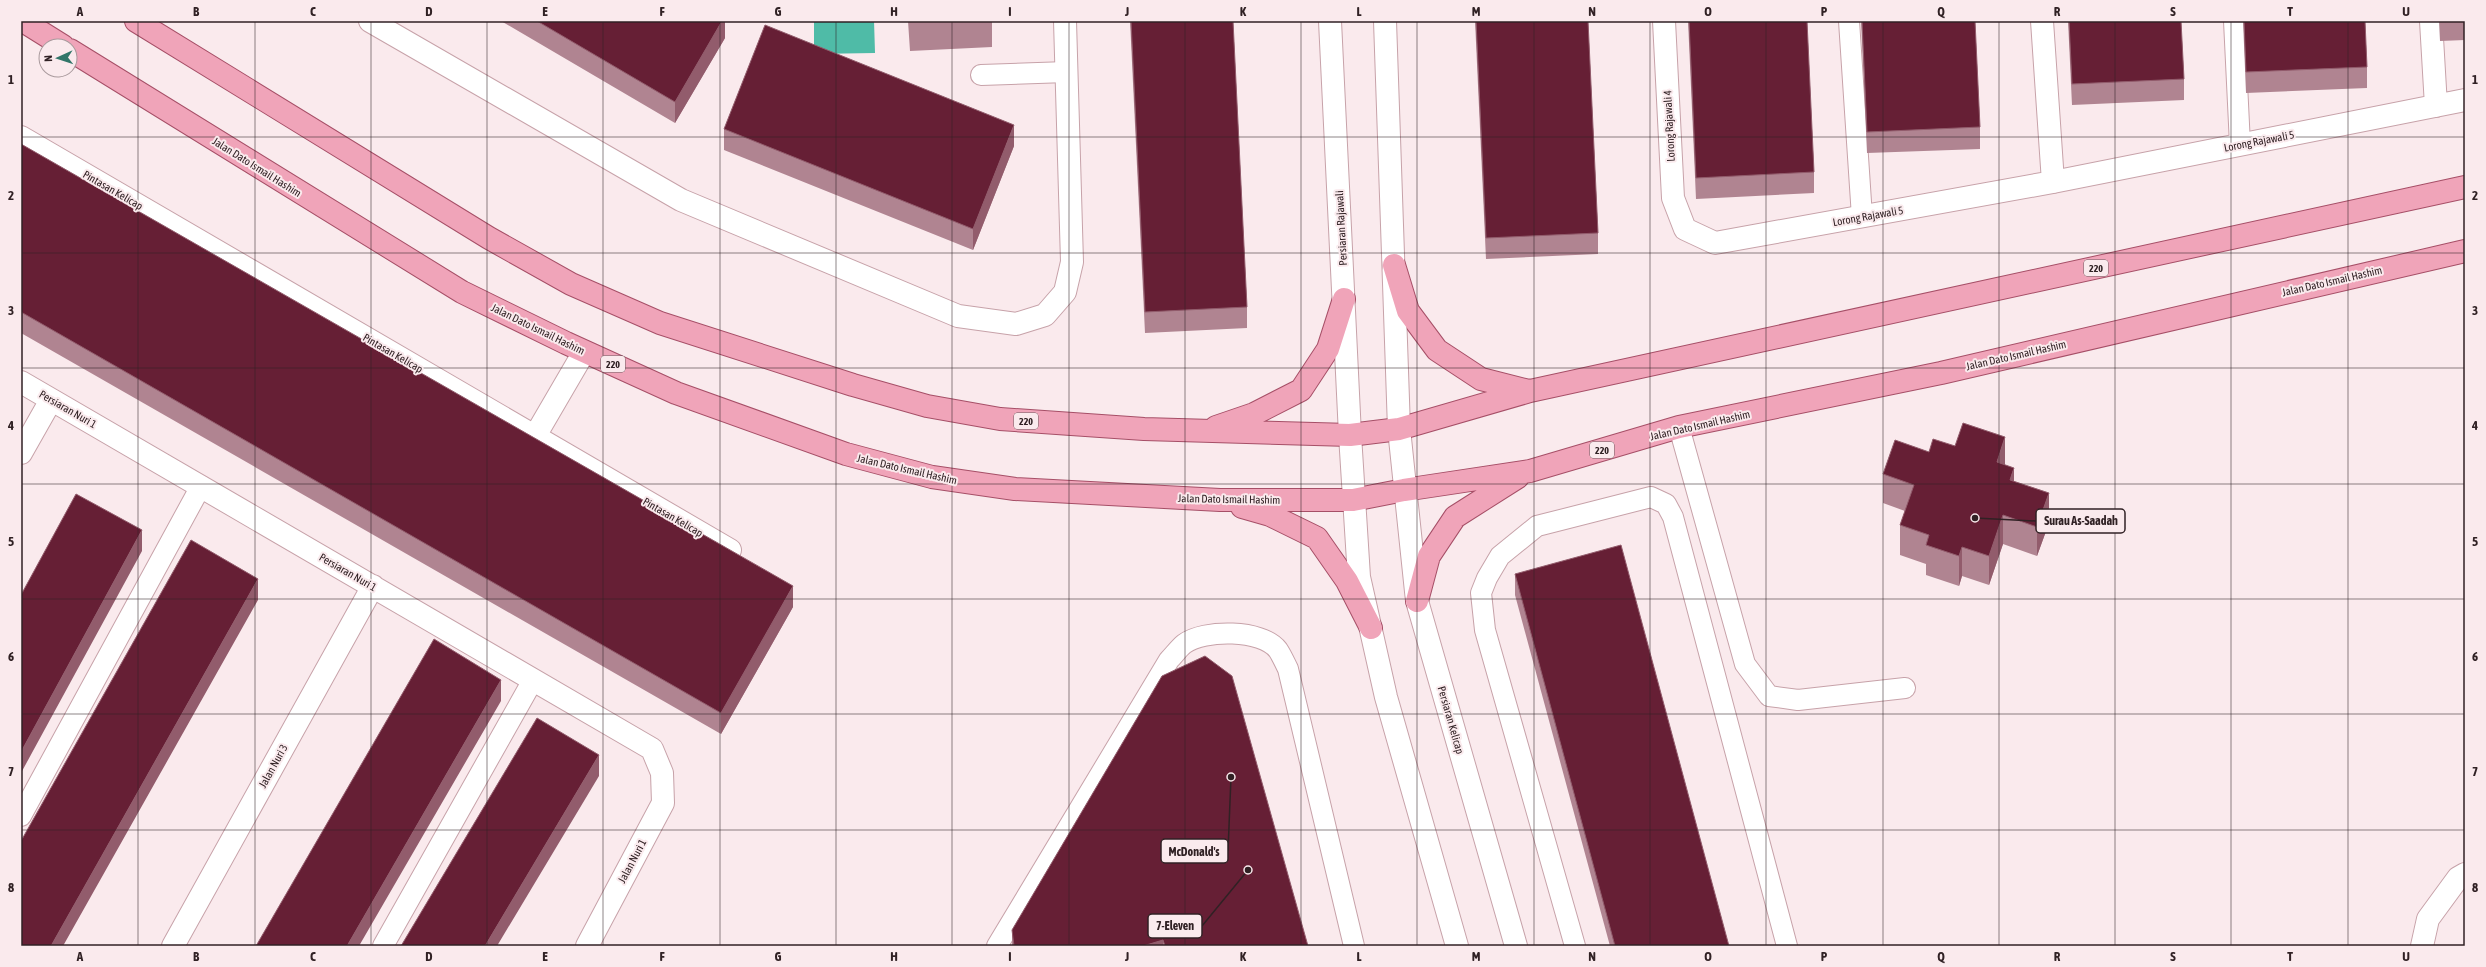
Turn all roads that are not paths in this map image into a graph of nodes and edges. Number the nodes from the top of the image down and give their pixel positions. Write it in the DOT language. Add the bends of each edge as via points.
graph roads {
  1 [pos="23,21"];
  2 [pos="136,21"];
  3 [pos="370,21"];
  4 [pos="1065,21"];
  5 [pos="1330,21"];
  6 [pos="1385,21"];
  7 [pos="1664,21"];
  8 [pos="1848,21"];
  9 [pos="2042,21"];
  10 [pos="2234,21"];
  11 [pos="2431,21"];
  12 [pos="50,38"];
  13 [pos="78,55"];
  14 [pos="1067,72"];
  15 [pos="981,75"];
  16 [pos="2465,100"];
  17 [pos="2436,106"];
  18 [pos="21,136"];
  19 [pos="2240,145"];
  20 [pos="2053,182"];
  21 [pos="2465,187"];
  22 [pos="1862,217"];
  23 [pos="1685,229"];
  24 [pos="2465,251"];
  25 [pos="1394,265"];
  26 [pos="1344,299"];
  27 [pos="584,352"];
  28 [pos="21,382"];
  29 [pos="1530,391"];
  30 [pos="51,400"];
  31 [pos="1679,427"];
  32 [pos="1399,429"];
  33 [pos="1204,432"];
  34 [pos="1350,435"];
  35 [pos="535,436"];
  36 [pos="21,453"];
  37 [pos="1530,471"];
  38 [pos="200,486"];
  39 [pos="1404,490"];
  40 [pos="1220,500"];
  41 [pos="1353,500"];
  42 [pos="745,559"];
  43 [pos="373,586"];
  44 [pos="1417,602"];
  45 [pos="1371,628"];
  46 [pos="533,680"];
  47 [pos="1905,688"];
  48 [pos="662,773"];
  49 [pos="21,816"];
  50 [pos="2465,874"];
  51 [pos="173,946"];
  52 [pos="383,946"];
  53 [pos="587,946"];
  54 [pos="997,946"];
  55 [pos="1354,946"];
  56 [pos="1457,946"];
  57 [pos="1516,946"];
  58 [pos="1575,946"];
  59 [pos="1786,946"];
  60 [pos="2422,946"];
  1 -- 12 [label="main road"];
  2 -- 33 [label="main road, 220" via="489,238 571,284 660,323 927,406 1000,419"];
  3 -- 14 [label="street" via="680,200 958,316 1016,324 1044,315 1066,292 1072,262"];
  4 -- 14 [label="street"];
  5 -- 26 [label="street, Persiaran Rajawali"];
  6 -- 25 [label="street"];
  7 -- 23 [label="street, Lorong Rajawali 4" via="1673,198"];
  8 -- 22 [label="lane"];
  9 -- 20 [label="street"];
  10 -- 19 [label="lane"];
  11 -- 17 [label="street"];
  13 -- 27 [label="main road, Jalan Dato Ismail Hashim / 220" via="462,292"];
  14 -- 15 [label="lane"];
  16 -- 17 [label="street, Lorong Rajawali 5"];
  17 -- 19 [label="street, Lorong Rajawali 5"];
  18 -- 35 [label="street, Pintasan Kelicap"];
  19 -- 20 [label="street, Lorong Rajawali 5"];
  20 -- 22 [label="street, Lorong Rajawali 5"];
  21 -- 29 [label="main road, 220"];
  22 -- 23 [label="street, Lorong Rajawali 5" via="1715,243"];
  24 -- 31 [label="main road, Jalan Dato Ismail Hashim / 220" via="1934,374"];
  25 -- 29 [label="main road" via="1408,311 1437,350 1481,379"];
  25 -- 32 [label="street"];
  26 -- 33 [label="main road" via="1328,349 1301,390 1254,414"];
  26 -- 34 [label="street, Persiaran Rajawali"];
  27 -- 35 [label="street"];
  27 -- 40 [label="main road, Jalan Dato Ismail Hashim / 220" via="676,392 846,454 932,477 1015,489"];
  28 -- 30 [label="street, Persiaran Nuri 1"];
  29 -- 32 [label="main road, 220"];
  30 -- 36 [label="street"];
  30 -- 38 [label="street, Persiaran Nuri 1"];
  31 -- 37 [label="main road, Jalan Dato Ismail Hashim / 220"];
  31 -- 47 [label="lane" via="1746,664 1769,696 1798,700"];
  32 -- 34 [label="main road, 220"];
  32 -- 39 [label="street, Persiaran Kelicap"];
  33 -- 34 [label="main road, 220"];
  34 -- 41 [label="street, Persiaran Rajawali"];
  35 -- 42 [label="street, Pintasan Kelicap"];
  37 -- 39 [label="main road, Jalan Dato Ismail Hashim / 220"];
  37 -- 44 [label="main road" via="1455,517 1429,556"];
  38 -- 43 [label="street, Persiaran Nuri 1"];
  38 -- 49 [label="lane"];
  39 -- 41 [label="main road, Jalan Dato Ismail Hashim / 220"];
  39 -- 44 [label="street, Persiaran Kelicap"];
  40 -- 41 [label="main road, Jalan Dato Ismail Hashim / 220"];
  40 -- 45 [label="main road" via="1270,516 1316,538 1347,581"];
  41 -- 45 [label="street" via="1359,577"];
  43 -- 46 [label="street, Persiaran Nuri 1"];
  43 -- 51 [label="street, Jalan Nuri 3"];
  44 -- 57 [label="street, Persiaran Kelicap"];
  45 -- 56 [label="street" via="1386,697"];
  46 -- 48 [label="street, Persiaran Nuri 1" via="652,749"];
  46 -- 52 [label="lane"];
  48 -- 53 [label="street, Jalan Nuri 1" via="663,803"];
  50 -- 60 [label="street" via="2458,878 2428,919"];
  54 -- 55 [label="lane" via="1169,660 1185,644 1207,635 1237,634 1259,637 1277,649 1288,669"];
  58 -- 59 [label="lane" via="1485,630 1481,593 1500,556 1537,526 1651,497 1666,504 1673,517"];
}
